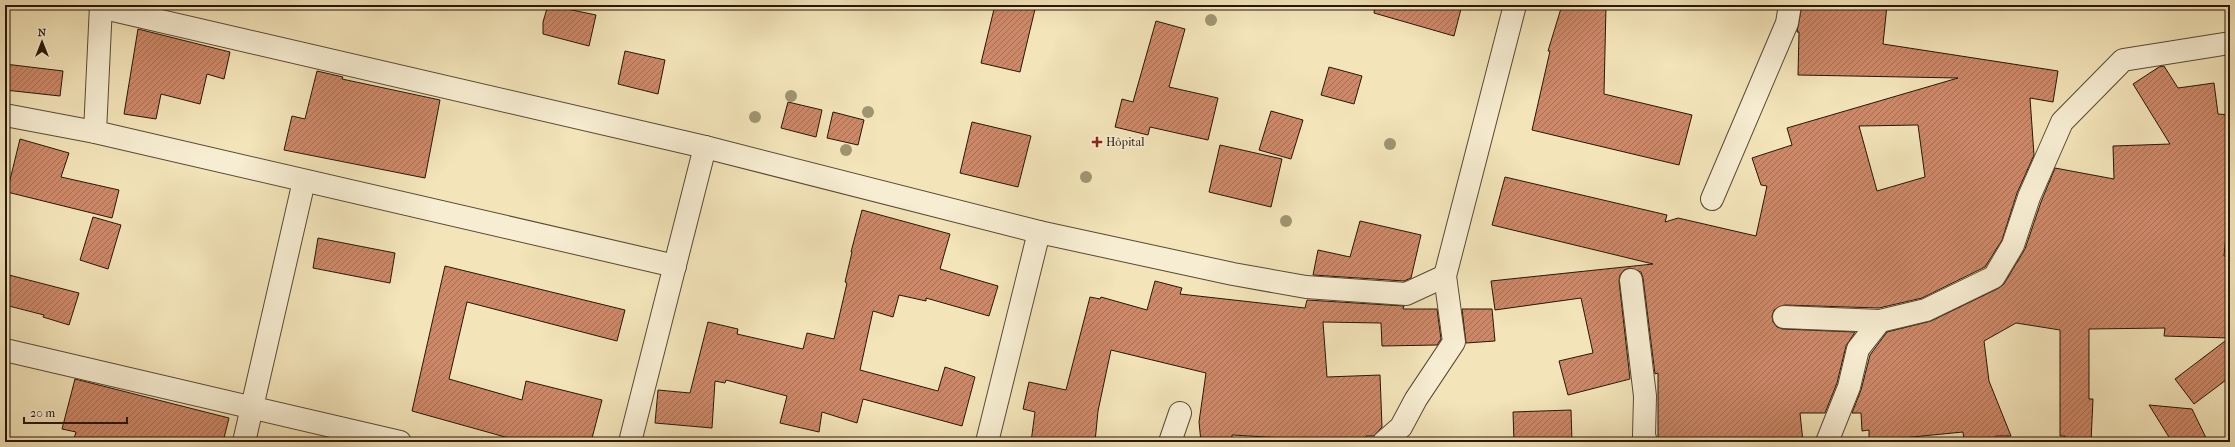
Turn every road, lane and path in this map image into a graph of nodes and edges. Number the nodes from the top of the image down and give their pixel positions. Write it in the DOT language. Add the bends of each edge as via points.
graph roads {
  1 [pos="1516,5"];
  2 [pos="1790,5"];
  3 [pos="100,6"];
  4 [pos="2230,43"];
  5 [pos="5,115"];
  6 [pos="95,132"];
  7 [pos="705,147"];
  8 [pos="304,181"];
  9 [pos="1712,199"];
  10 [pos="1039,232"];
  11 [pos="675,266"];
  12 [pos="1445,276"];
  13 [pos="1632,280"];
  14 [pos="1784,317"];
  15 [pos="1880,321"];
  16 [pos="5,350"];
  17 [pos="252,407"];
  18 [pos="1180,413"];
  19 [pos="244,442"];
  20 [pos="400,442"];
  21 [pos="630,442"];
  22 [pos="987,442"];
  23 [pos="1170,442"];
  24 [pos="1384,442"];
  25 [pos="1646,442"];
  26 [pos="1827,442"];
  1 -- 12 [label="street"];
  2 -- 9 [label="street" via="1787,23"];
  3 -- 6 [label="street"];
  3 -- 7 [label="street"];
  4 -- 15 [label="street" via="2123,60 2062,122 2029,197 2013,245 1994,277 1926,310"];
  5 -- 6 [label="street"];
  6 -- 8 [label="street"];
  7 -- 10 [label="street"];
  7 -- 11 [label="street"];
  8 -- 11 [label="street"];
  8 -- 17 [label="street"];
  10 -- 12 [label="street" via="1306,287 1406,294"];
  10 -- 22 [label="street"];
  11 -- 21 [label="street"];
  12 -- 24 [label="street" via="1454,342 1416,399 1401,427"];
  13 -- 25 [label="street" via="1645,396"];
  14 -- 15 [label="street"];
  15 -- 26 [label="street" via="1858,349 1849,387"];
  16 -- 17 [label="street"];
  17 -- 19 [label="street"];
  17 -- 20 [label="street"];
  18 -- 23 [label="street"];
}
